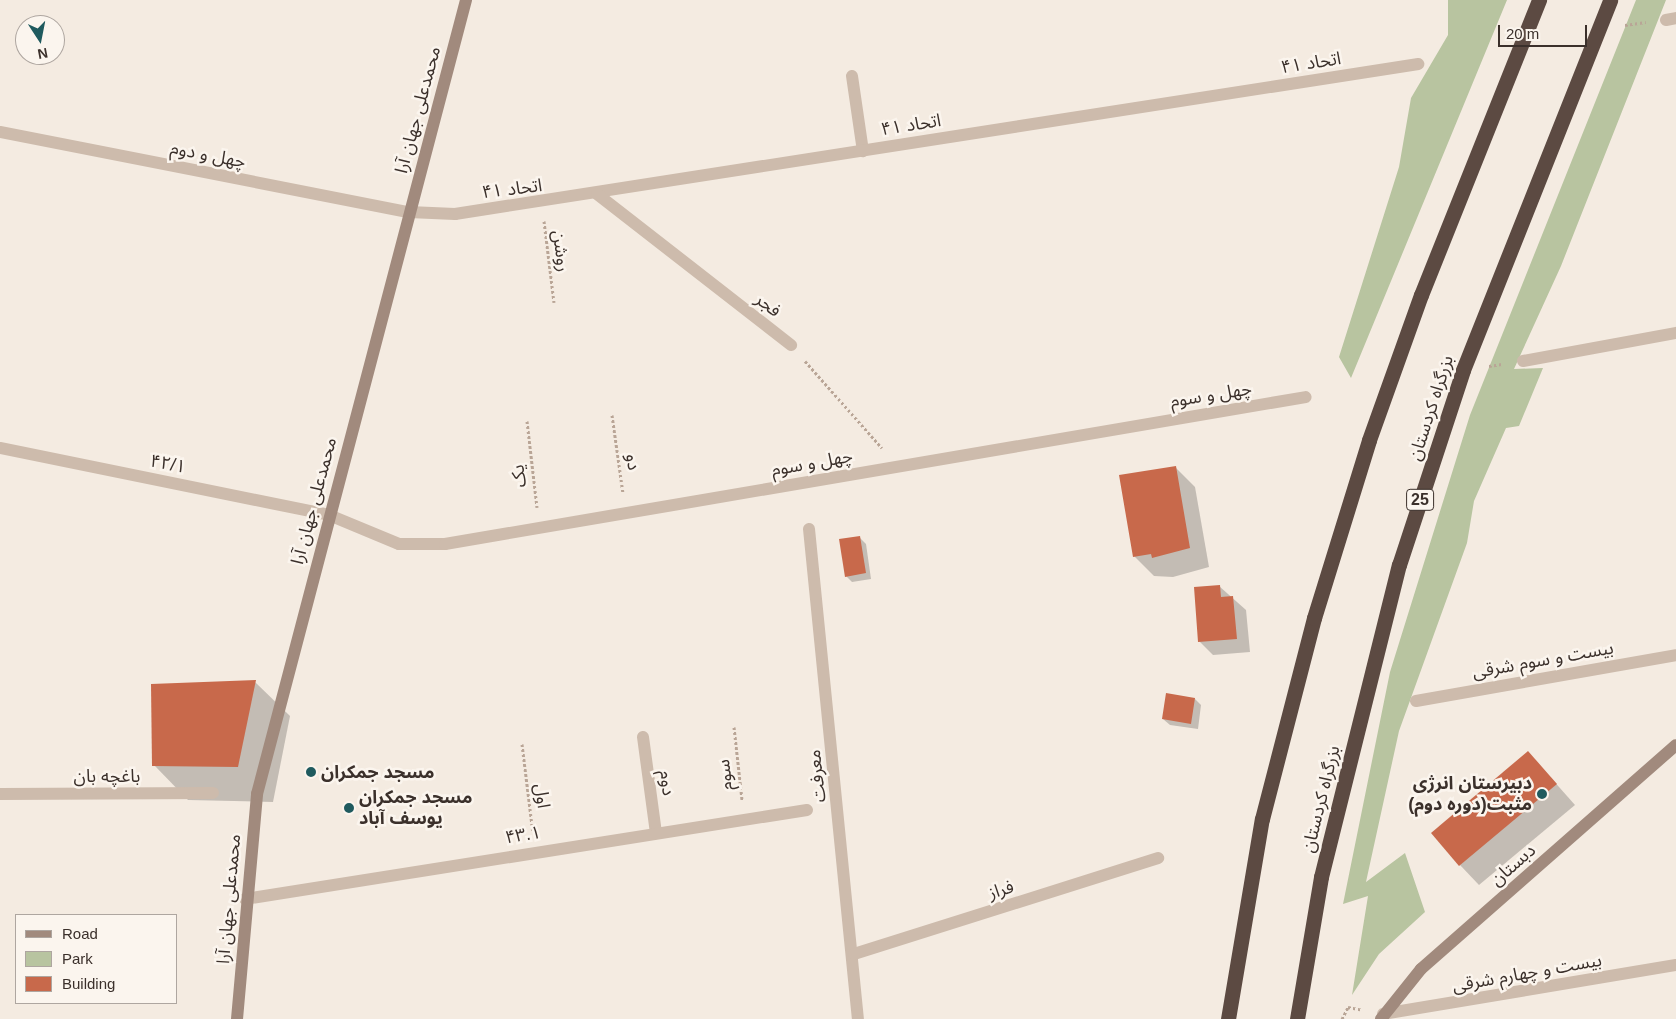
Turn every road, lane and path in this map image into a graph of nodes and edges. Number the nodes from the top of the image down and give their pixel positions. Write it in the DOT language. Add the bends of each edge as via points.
graph roads {
  1 [pos="466,0"];
  2 [pos="1539,0"];
  3 [pos="1610,0"];
  4 [pos="1671,19"];
  5 [pos="1598,28"];
  6 [pos="1418,64"];
  7 [pos="852,76"];
  8 [pos="0,132"];
  9 [pos="863,151"];
  10 [pos="597,194"];
  11 [pos="541,204"];
  12 [pos="409,212"];
  13 [pos="554,302"];
  14 [pos="1676,333"];
  15 [pos="791,345"];
  16 [pos="1523,361"];
  17 [pos="1462,370"];
  18 [pos="1306,397"];
  19 [pos="612,416"];
  20 [pos="526,421"];
  21 [pos="0,448"];
  22 [pos="897,465"];
  23 [pos="626,513"];
  24 [pos="328,515"];
  25 [pos="539,528"];
  26 [pos="809,529"];
  27 [pos="1676,655"];
  28 [pos="1416,700"];
  29 [pos="734,727"];
  30 [pos="643,737"];
  31 [pos="522,744"];
  32 [pos="1676,745"];
  33 [pos="213,793"];
  34 [pos="0,794"];
  35 [pos="807,810"];
  36 [pos="744,820"];
  37 [pos="656,833"];
  38 [pos="536,851"];
  39 [pos="1158,858"];
  40 [pos="245,899"];
  41 [pos="854,954"];
  42 [pos="1676,965"];
  43 [pos="1348,1007"];
  44 [pos="1382,1017"];
  45 [pos="237,1019"];
  46 [pos="858,1019"];
  47 [pos="1228,1019"];
  48 [pos="1297,1019"];
  49 [pos="1342,1019"];
  1 -- 12 [label="main road, محمدعلی جهان آرا"];
  2 -- 47 [label="highway" via="1421,295 1369,440 1314,618 1262,819"];
  3 -- 5 [label="highway, بزرگراه کردستان / 25"];
  4 -- 5 [label="path"];
  5 -- 17 [label="highway, بزرگراه کردستان / 25"];
  6 -- 9 [label="street, اتحاد ۴۱"];
  7 -- 9 [label="street"];
  8 -- 12 [label="street, چهل و دوم"];
  9 -- 10 [label="street, اتحاد ۴۱"];
  10 -- 11 [label="street, اتحاد ۴۱"];
  10 -- 15 [label="street, فجر"];
  11 -- 12 [label="street, اتحاد ۴۱" via="455,214"];
  11 -- 13 [label="path, روشن"];
  12 -- 24 [label="main road, محمدعلی جهان آرا"];
  14 -- 16 [label="street"];
  15 -- 22 [label="path"];
  16 -- 17 [label="path"];
  17 -- 48 [label="highway, بزرگراه کردستان / 25" via="1377,649 1321,877"];
  18 -- 22 [label="street, چهل و سوم"];
  19 -- 23 [label="path, دو"];
  20 -- 25 [label="path, یک"];
  21 -- 24 [label="street, ۴۲/۱"];
  22 -- 23 [label="street, چهل و سوم"];
  23 -- 25 [label="street, چهل و سوم"];
  24 -- 25 [label="street, چهل و سوم" via="399,544 445,544"];
  24 -- 40 [label="main road, محمدعلی جهان آرا" via="257,794"];
  26 -- 41 [label="street, معرفت"];
  27 -- 28 [label="street, بیست و سوم شرقی"];
  29 -- 36 [label="path, سوم"];
  30 -- 37 [label="street, دوم"];
  31 -- 38 [label="path, اول"];
  32 -- 44 [label="main road, دبستان" via="1420,969"];
  33 -- 34 [label="street, باغچه بان"];
  35 -- 36 [label="street, ۴۳.۱"];
  36 -- 37 [label="street, ۴۳.۱"];
  37 -- 38 [label="street, ۴۳.۱"];
  38 -- 40 [label="street, ۴۳.۱"];
  39 -- 41 [label="street, فراز"];
  40 -- 45 [label="main road, محمدعلی جهان آرا"];
  41 -- 46 [label="street, معرفت"];
  42 -- 44 [label="street, بیست و چهارم شرقی"];
  43 -- 49 [label="path"];
}
